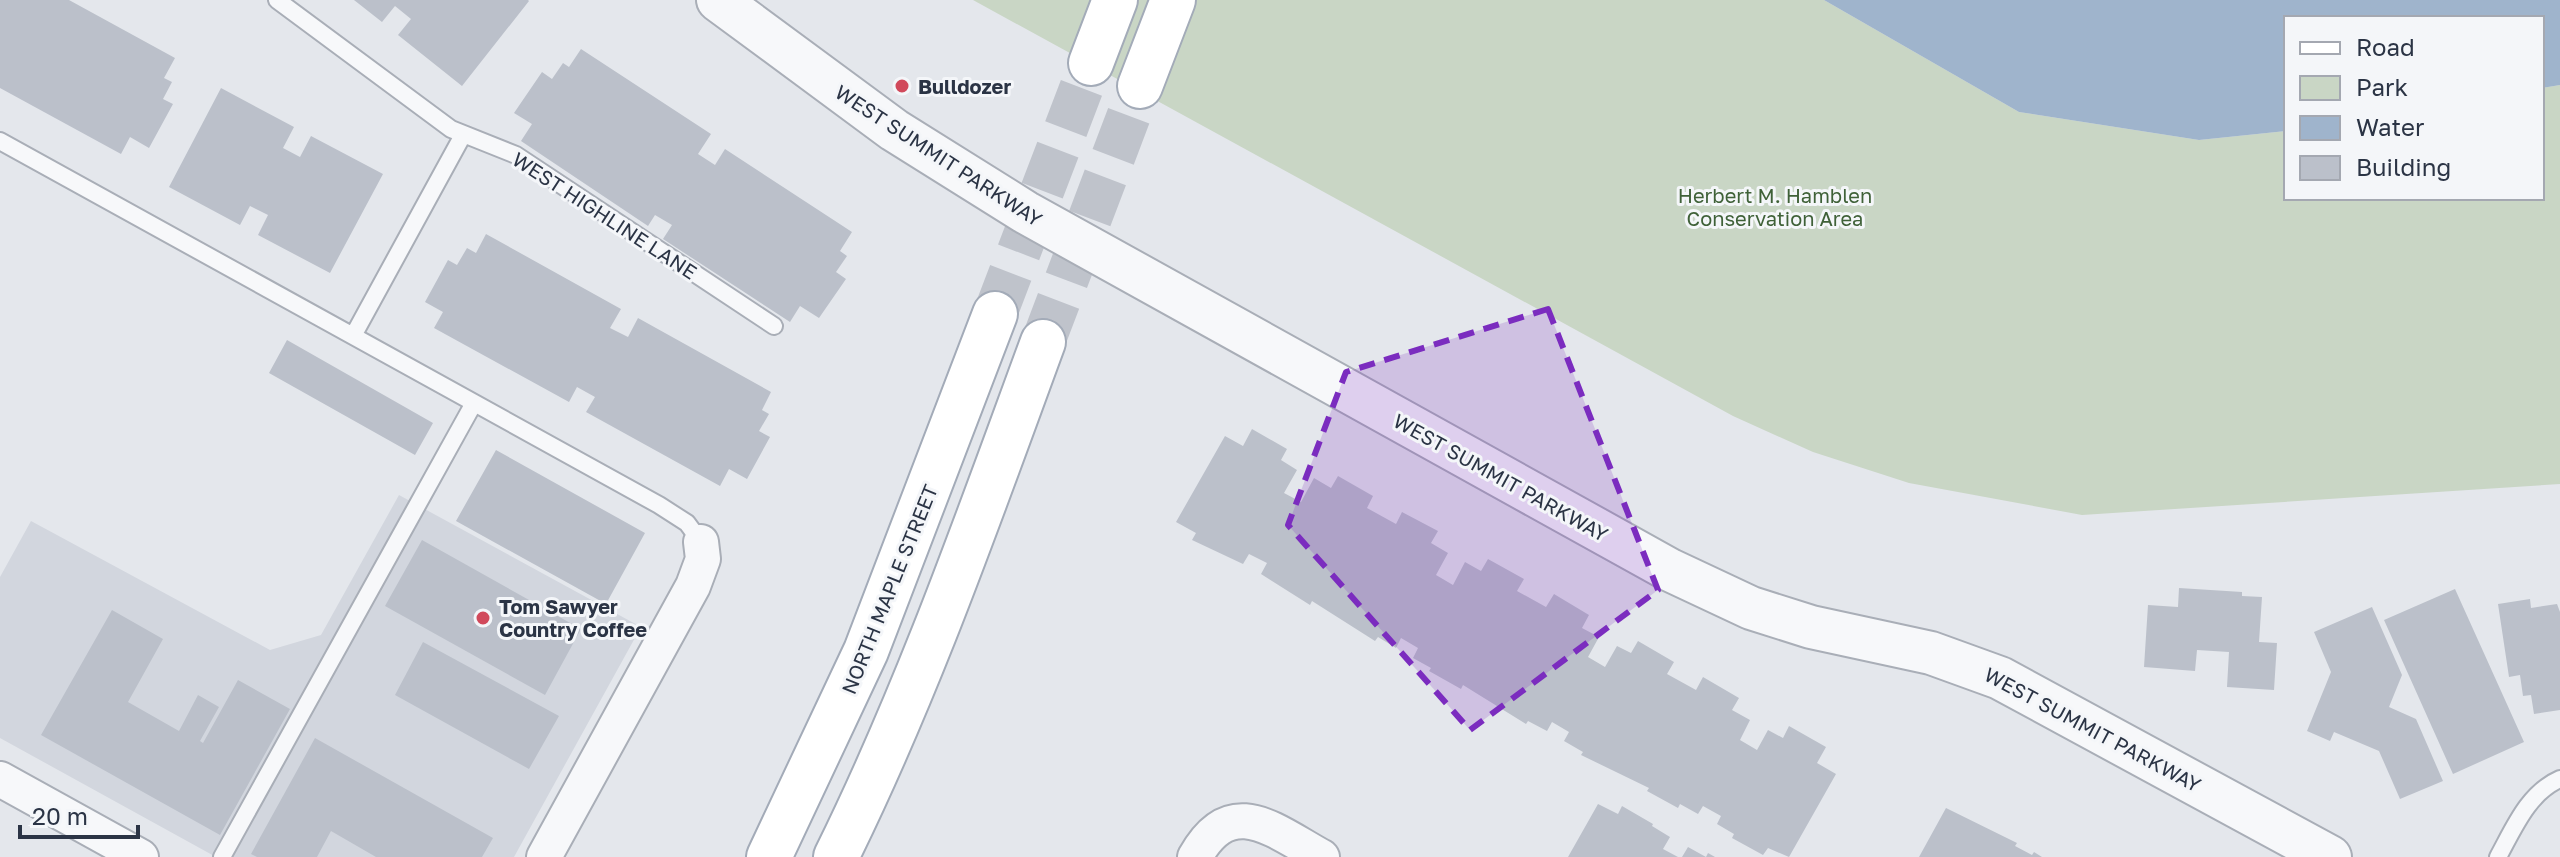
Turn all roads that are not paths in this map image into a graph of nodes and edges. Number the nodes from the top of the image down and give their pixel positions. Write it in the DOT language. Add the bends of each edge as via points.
graph roads {
  1 [pos="277,0"];
  2 [pos="718,0"];
  3 [pos="1113,4"];
  4 [pos="1167,14"];
  5 [pos="1091,63"];
  6 [pos="1140,86"];
  7 [pos="463,135"];
  8 [pos="0,141"];
  9 [pos="995,314"];
  10 [pos="774,326"];
  11 [pos="353,336"];
  12 [pos="1043,342"];
  13 [pos="474,403"];
  14 [pos="701,542"];
  15 [pos="0,779"];
  16 [pos="2560,779"];
  17 [pos="141,857"];
  18 [pos="222,857"];
  19 [pos="544,857"];
  20 [pos="769,857"];
  21 [pos="836,857"];
  22 [pos="1195,857"];
  23 [pos="1322,857"];
  24 [pos="2330,857"];
  25 [pos="2498,857"];
  1 -- 7 [label="lane, WEST HIGHLINE LANE"];
  2 -- 24 [label="street, WEST SUMMIT PARKWAY" via="894,130 1000,197 1670,570 1751,608 1931,653 2000,678"];
  3 -- 5 [label="main road"];
  4 -- 6 [label="main road"];
  7 -- 10 [label="lane, WEST HIGHLINE LANE" via="516,155"];
  7 -- 11 [label="lane"];
  8 -- 11 [label="lane"];
  9 -- 20 [label="main road, NORTH MAPLE STREET" via="866,651"];
  11 -- 13 [label="lane"];
  12 -- 21 [label="main road" via="901,716"];
  13 -- 14 [label="lane" via="676,515"];
  13 -- 18 [label="lane"];
  14 -- 19 [label="street" via="703,559 693,586"];
  15 -- 17 [label="street"];
  16 -- 25 [label="lane" via="2531,802"];
  22 -- 23 [label="street" via="1211,831 1229,821 1258,823"];
}
